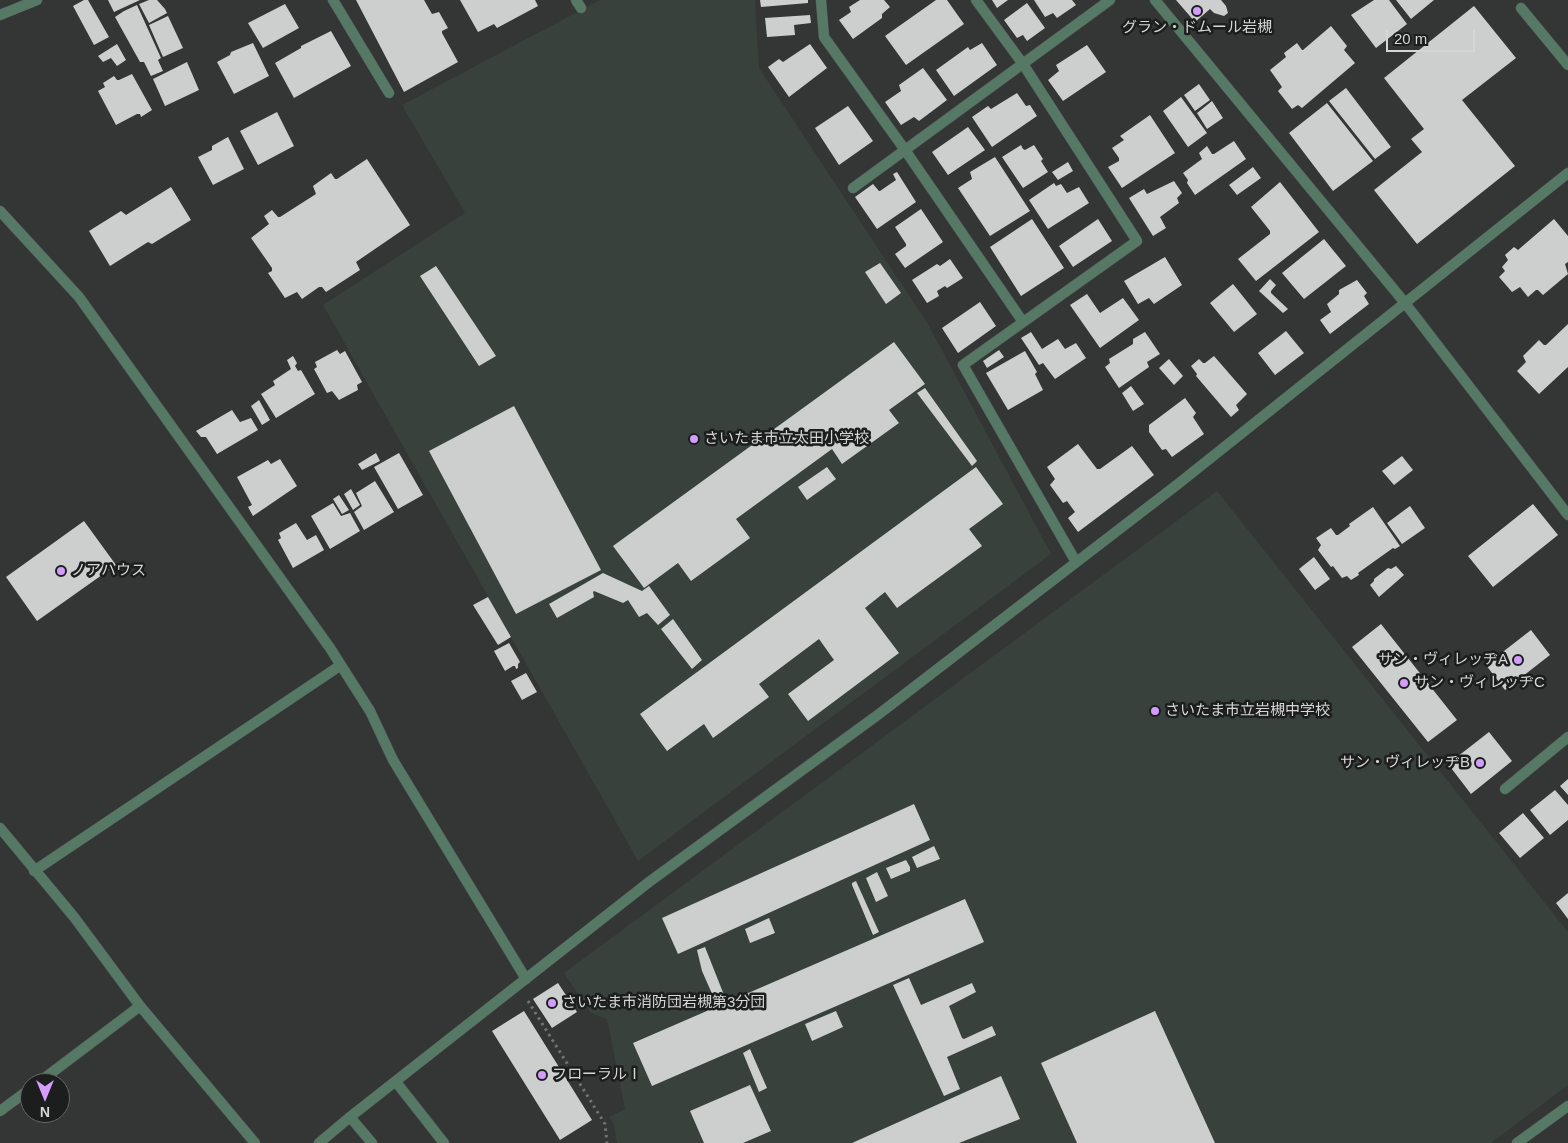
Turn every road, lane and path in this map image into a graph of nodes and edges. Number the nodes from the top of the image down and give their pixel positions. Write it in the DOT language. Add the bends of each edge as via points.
graph roads {
  1 [pos="37,0"];
  2 [pos="333,0"];
  3 [pos="821,0"];
  4 [pos="976,0"];
  5 [pos="1110,0"];
  6 [pos="1155,0"];
  7 [pos="1521,8"];
  8 [pos="0,15"];
  9 [pos="1022,64"];
  10 [pos="1568,65"];
  11 [pos="389,93"];
  12 [pos="905,150"];
  13 [pos="1568,173"];
  14 [pos="853,188"];
  15 [pos="0,211"];
  16 [pos="1405,303"];
  17 [pos="1023,322"];
  18 [pos="1568,515"];
  19 [pos="1076,562"];
  20 [pos="341,665"];
  21 [pos="1568,737"];
  22 [pos="1505,789"];
  23 [pos="0,828"];
  24 [pos="34,870"];
  25 [pos="522,982"];
  26 [pos="140,1006"];
  27 [pos="51,1073"];
  28 [pos="396,1082"];
  29 [pos="20,1096"];
  30 [pos="1568,1106"];
  31 [pos="0,1111"];
  32 [pos="350,1117"];
  33 [pos="255,1143"];
  34 [pos="319,1143"];
  35 [pos="372,1143"];
  36 [pos="444,1143"];
  37 [pos="606,1143"];
  38 [pos="1517,1143"];
  1 -- 8 [label="street"];
  2 -- 11 [label="street"];
  3 -- 12 [label="street" via="824,37"];
  4 -- 9 [label="street"];
  5 -- 9 [label="street"];
  6 -- 16 [label="street"];
  7 -- 10 [label="street"];
  9 -- 12 [label="street"];
  9 -- 17 [label="street" via="1137,241"];
  12 -- 14 [label="street"];
  12 -- 17 [label="street"];
  13 -- 16 [label="street"];
  15 -- 20 [label="street" via="79,297"];
  16 -- 18 [label="street"];
  16 -- 19 [label="street"];
  17 -- 19 [label="street" via="963,365"];
  19 -- 25 [label="street" via="886,708 649,882"];
  20 -- 24 [label="street"];
  20 -- 25 [label="street"];
  21 -- 22 [label="street"];
  23 -- 24 [label="street"];
  24 -- 26 [label="street" via="74,917"];
  25 -- 28 [label="street"];
  25 -- 37 [label="path" via="605,1124"];
  26 -- 27 [label="street"];
  26 -- 33 [label="street"];
  28 -- 32 [label="street"];
  28 -- 36 [label="street"];
  29 -- 31 [label="street"];
  30 -- 38 [label="street"];
  32 -- 34 [label="street"];
  32 -- 35 [label="street"];
}
